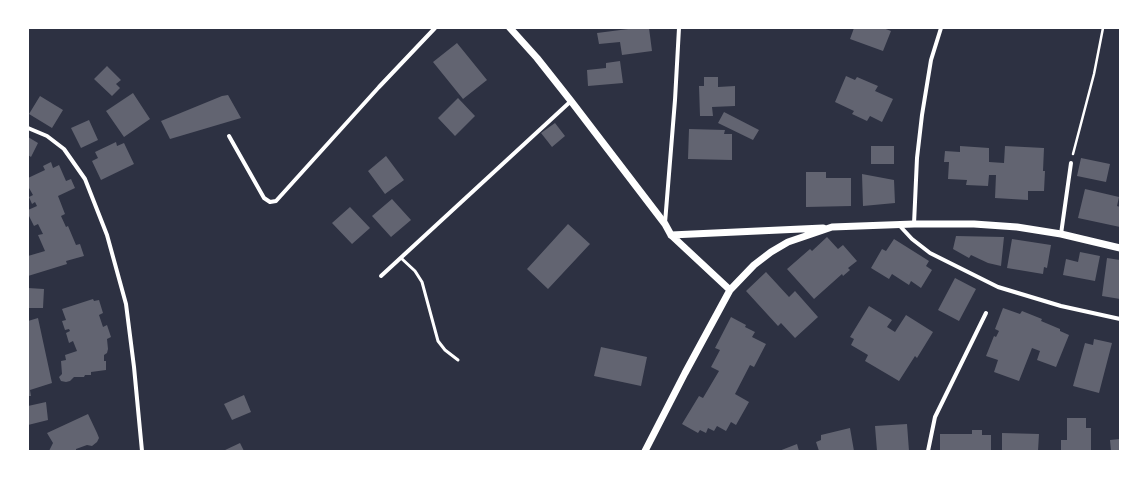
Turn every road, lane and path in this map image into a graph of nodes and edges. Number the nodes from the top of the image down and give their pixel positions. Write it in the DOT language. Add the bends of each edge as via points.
graph roads {
  1 [pos="435,28"];
  2 [pos="510,28"];
  3 [pos="679,28"];
  4 [pos="941,28"];
  5 [pos="1104,28"];
  6 [pos="571,101"];
  7 [pos="28,128"];
  8 [pos="229,136"];
  9 [pos="1071,163"];
  10 [pos="665,224"];
  11 [pos="898,224"];
  12 [pos="914,224"];
  13 [pos="832,227"];
  14 [pos="1061,234"];
  15 [pos="671,235"];
  16 [pos="1120,248"];
  17 [pos="401,258"];
  18 [pos="381,276"];
  19 [pos="730,290"];
  20 [pos="986,313"];
  21 [pos="1120,319"];
  22 [pos="458,360"];
  23 [pos="142,451"];
  24 [pos="645,451"];
  25 [pos="928,451"];
  1 -- 8 [label="street" via="276,201 270,202 264,198"];
  2 -- 6 [label="street"];
  3 -- 10 [label="street"];
  4 -- 12 [label="street" via="922,115"];
  5 -- 9 [label="path"];
  6 -- 10 [label="street"];
  6 -- 17 [label="street"];
  7 -- 23 [label="street" via="48,136 64,149 85,179 107,236 126,304"];
  9 -- 14 [label="street"];
  10 -- 15 [label="street"];
  11 -- 12 [label="street"];
  11 -- 13 [label="street"];
  11 -- 21 [label="street" via="930,253 998,287 1061,306"];
  12 -- 14 [label="street" via="1005,226"];
  13 -- 15 [label="street"];
  13 -- 19 [label="street" via="788,242 771,252 754,265"];
  14 -- 16 [label="street"];
  15 -- 19 [label="street"];
  17 -- 18 [label="street"];
  17 -- 22 [label="lane" via="422,282 438,340 445,350"];
  19 -- 24 [label="street"];
  20 -- 25 [label="street" via="935,417"];
}
